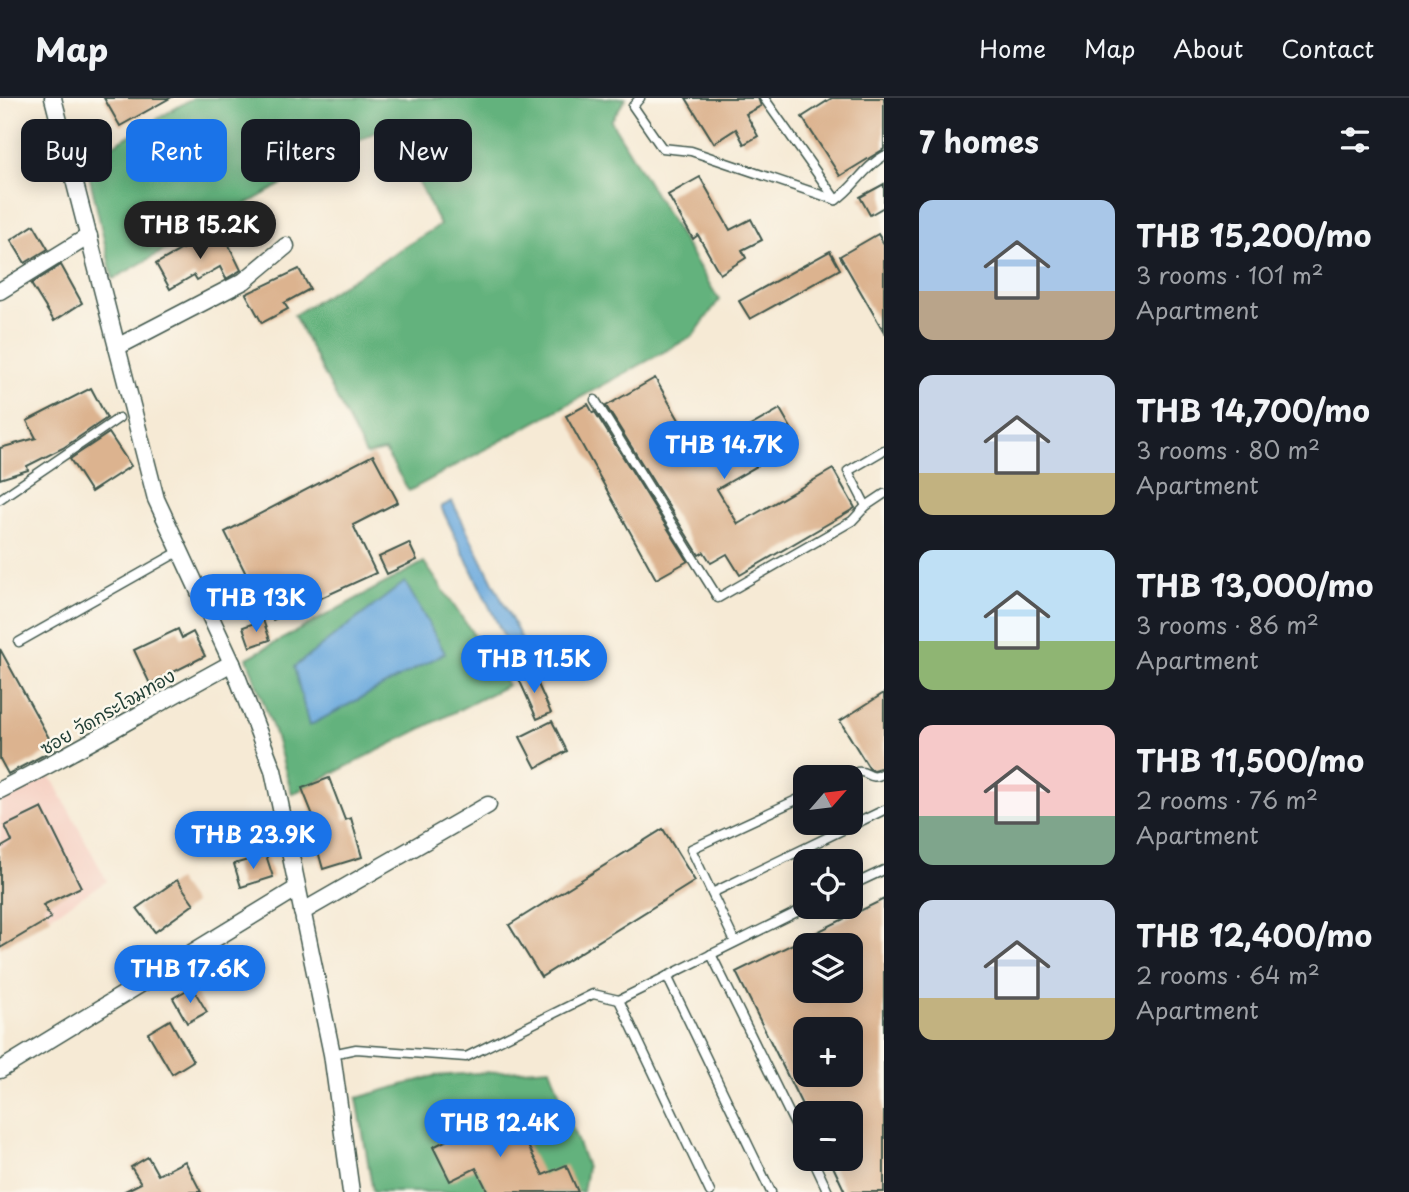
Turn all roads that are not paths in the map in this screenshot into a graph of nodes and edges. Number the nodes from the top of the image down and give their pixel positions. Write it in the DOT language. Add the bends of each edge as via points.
graph roads {
  1 [pos="53,98"];
  2 [pos="640,98"];
  3 [pos="764,98"];
  4 [pos="884,156"];
  5 [pos="836,200"];
  6 [pos="89,236"];
  7 [pos="286,246"];
  8 [pos="0,291"];
  9 [pos="117,346"];
  10 [pos="595,400"];
  11 [pos="127,414"];
  12 [pos="884,450"];
  13 [pos="884,494"];
  14 [pos="0,499"];
  15 [pos="866,506"];
  16 [pos="180,551"];
  17 [pos="19,642"];
  18 [pos="232,663"];
  19 [pos="863,772"];
  20 [pos="884,773"];
  21 [pos="0,790"];
  22 [pos="793,802"];
  23 [pos="488,805"];
  24 [pos="884,810"];
  25 [pos="884,870"];
  26 [pos="863,880"];
  27 [pos="296,889"];
  28 [pos="712,893"];
  29 [pos="302,912"];
  30 [pos="793,914"];
  31 [pos="736,943"];
  32 [pos="712,954"];
  33 [pos="667,976"];
  34 [pos="619,1000"];
  35 [pos="332,1054"];
  36 [pos="0,1070"];
  37 [pos="793,1120"];
  38 [pos="818,1171"];
  39 [pos="352,1192"];
  40 [pos="710,1192"];
  41 [pos="771,1192"];
  42 [pos="828,1192"];
  1 -- 6 [label="street"];
  2 -- 5 [label="lane" via="632,106 662,148 691,151"];
  3 -- 5 [label="lane"];
  4 -- 5 [label="lane" via="870,164 850,191"];
  6 -- 8 [label="street"];
  6 -- 9 [label="street"];
  7 -- 9 [label="street" via="244,281"];
  9 -- 11 [label="street"];
  10 -- 15 [label="lane" via="718,598 852,521"];
  11 -- 14 [label="lane"];
  11 -- 16 [label="street" via="156,499"];
  12 -- 15 [label="lane" via="848,471"];
  13 -- 15 [label="lane"];
  16 -- 17 [label="lane"];
  16 -- 18 [label="street"];
  18 -- 21 [label="street, ซอย วัดกระโจมทอง" via="63,760"];
  18 -- 27 [label="street" via="273,770"];
  19 -- 20 [label="lane" via="870,777"];
  22 -- 28 [label="lane" via="691,849"];
  23 -- 29 [label="street"];
  24 -- 28 [label="lane"];
  25 -- 26 [label="lane"];
  27 -- 29 [label="street"];
  27 -- 36 [label="street"];
  28 -- 31 [label="lane"];
  29 -- 35 [label="street"];
  30 -- 31 [label="lane"];
  31 -- 32 [label="lane"];
  32 -- 33 [label="lane"];
  32 -- 37 [label="lane"];
  33 -- 34 [label="lane"];
  33 -- 41 [label="lane"];
  34 -- 35 [label="lane" via="593,994 466,1057 356,1049"];
  34 -- 40 [label="lane"];
  35 -- 39 [label="street"];
  38 -- 42 [label="lane"];
}
